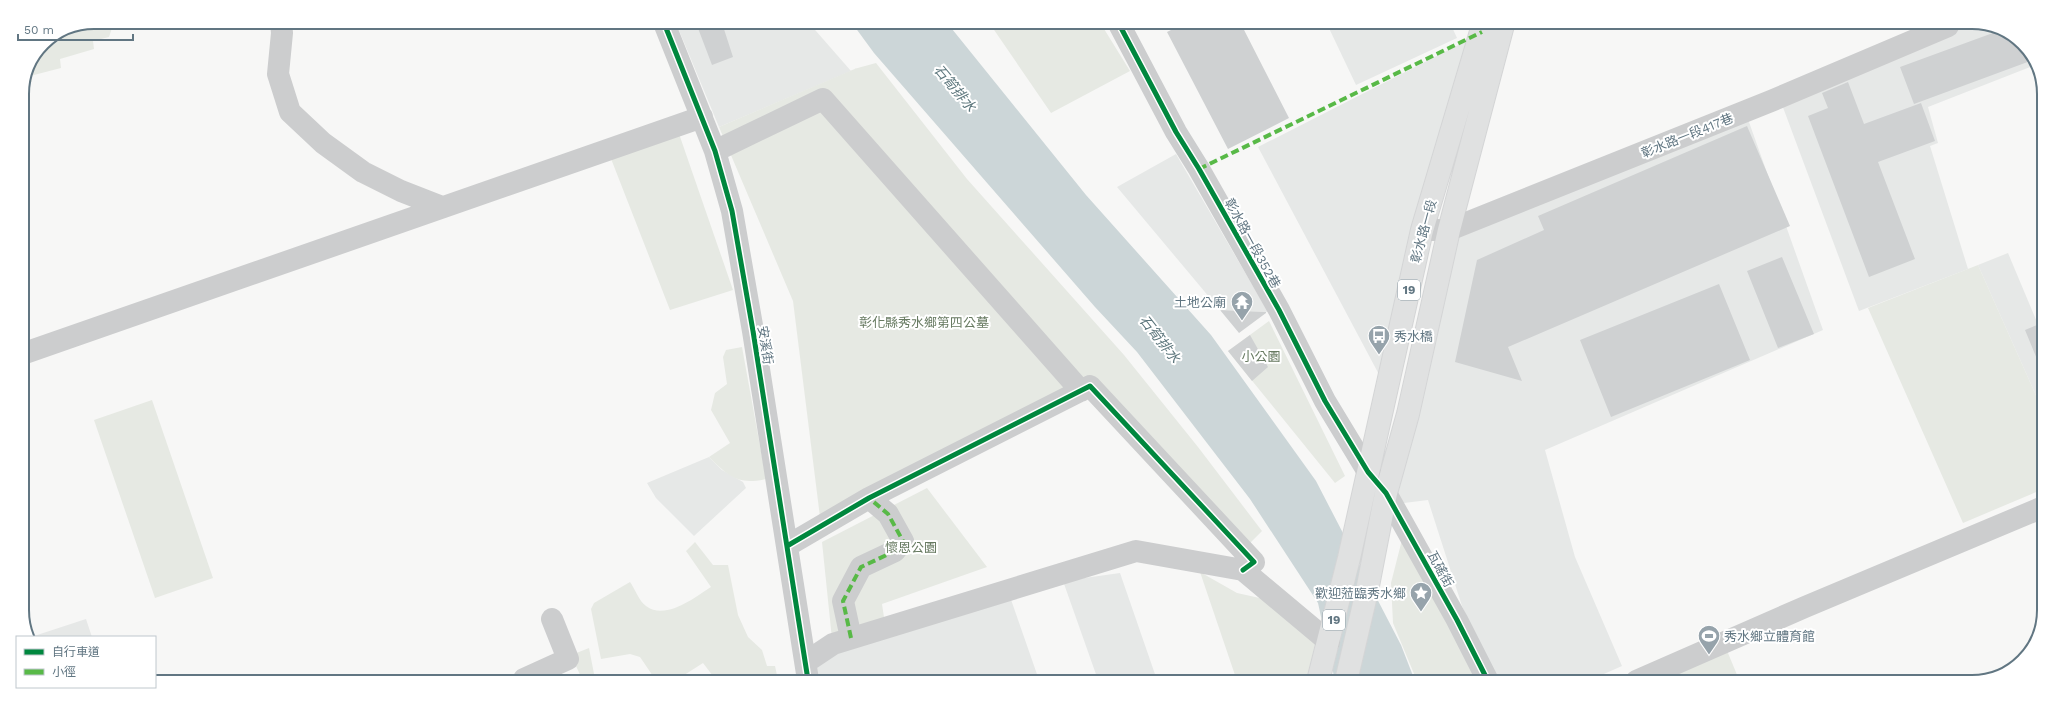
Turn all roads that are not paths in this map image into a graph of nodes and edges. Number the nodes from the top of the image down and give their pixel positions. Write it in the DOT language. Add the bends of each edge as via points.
graph roads {
  1 [pos="282,29"];
  2 [pos="666,29"];
  3 [pos="1122,29"];
  4 [pos="1482,29"];
  5 [pos="1502,29"];
  6 [pos="1941,29"];
  7 [pos="702,117"];
  8 [pos="715,151"];
  9 [pos="442,207"];
  10 [pos="1422,230"];
  11 [pos="1449,230"];
  12 [pos="29,352"];
  13 [pos="1081,391"];
  14 [pos="1368,472"];
  15 [pos="1386,493"];
  16 [pos="869,498"];
  17 [pos="2037,510"];
  18 [pos="787,546"];
  19 [pos="1244,570"];
  20 [pos="552,619"];
  21 [pos="851,638"];
  22 [pos="1329,642"];
  23 [pos="807,671"];
  24 [pos="533,675"];
  25 [pos="1320,675"];
  26 [pos="1347,675"];
  27 [pos="1485,675"];
  28 [pos="1650,675"];
  1 -- 9 [label="street" via="278,74 290,112 323,143 363,172 401,192"];
  2 -- 7 [label="street, 安溪街"];
  3 -- 14 [label="street, 彰水路一段352巷" via="1176,132 1279,310 1325,401"];
  4 -- 10 [label="main road, 彰水路一段 / 19"];
  5 -- 11 [label="main road, 彰水路一段 / 19"];
  6 -- 11 [label="street, 彰水路一段417巷" via="1771,101"];
  7 -- 8 [label="street, 安溪街"];
  7 -- 9 [label="street"];
  8 -- 13 [label="street" via="823,99"];
  8 -- 18 [label="street, 安溪街" via="734,218"];
  9 -- 12 [label="street"];
  10 -- 11 [label="street, 彰水路一段417巷"];
  10 -- 14 [label="main road, 彰水路一段 / 19"];
  11 -- 15 [label="main road, 彰水路一段 / 19" via="1408,414"];
  13 -- 16 [label="street"];
  13 -- 19 [label="street" via="1090,386 1254,562"];
  14 -- 15 [label="street, 瓦磘街"];
  14 -- 22 [label="main road, 彰水路一段 / 19"];
  15 -- 26 [label="main road, 19"];
  15 -- 27 [label="street, 瓦磘街"];
  16 -- 18 [label="street"];
  16 -- 21 [label="street" via="888,514 903,541 895,551 861,567 843,601"];
  17 -- 28 [label="street"];
  18 -- 23 [label="street, 安溪街"];
  19 -- 21 [label="street" via="1136,551"];
  19 -- 22 [label="street"];
  20 -- 24 [label="street" via="568,659"];
  21 -- 23 [label="street" via="833,644"];
  22 -- 25 [label="main road, 19"];
}
